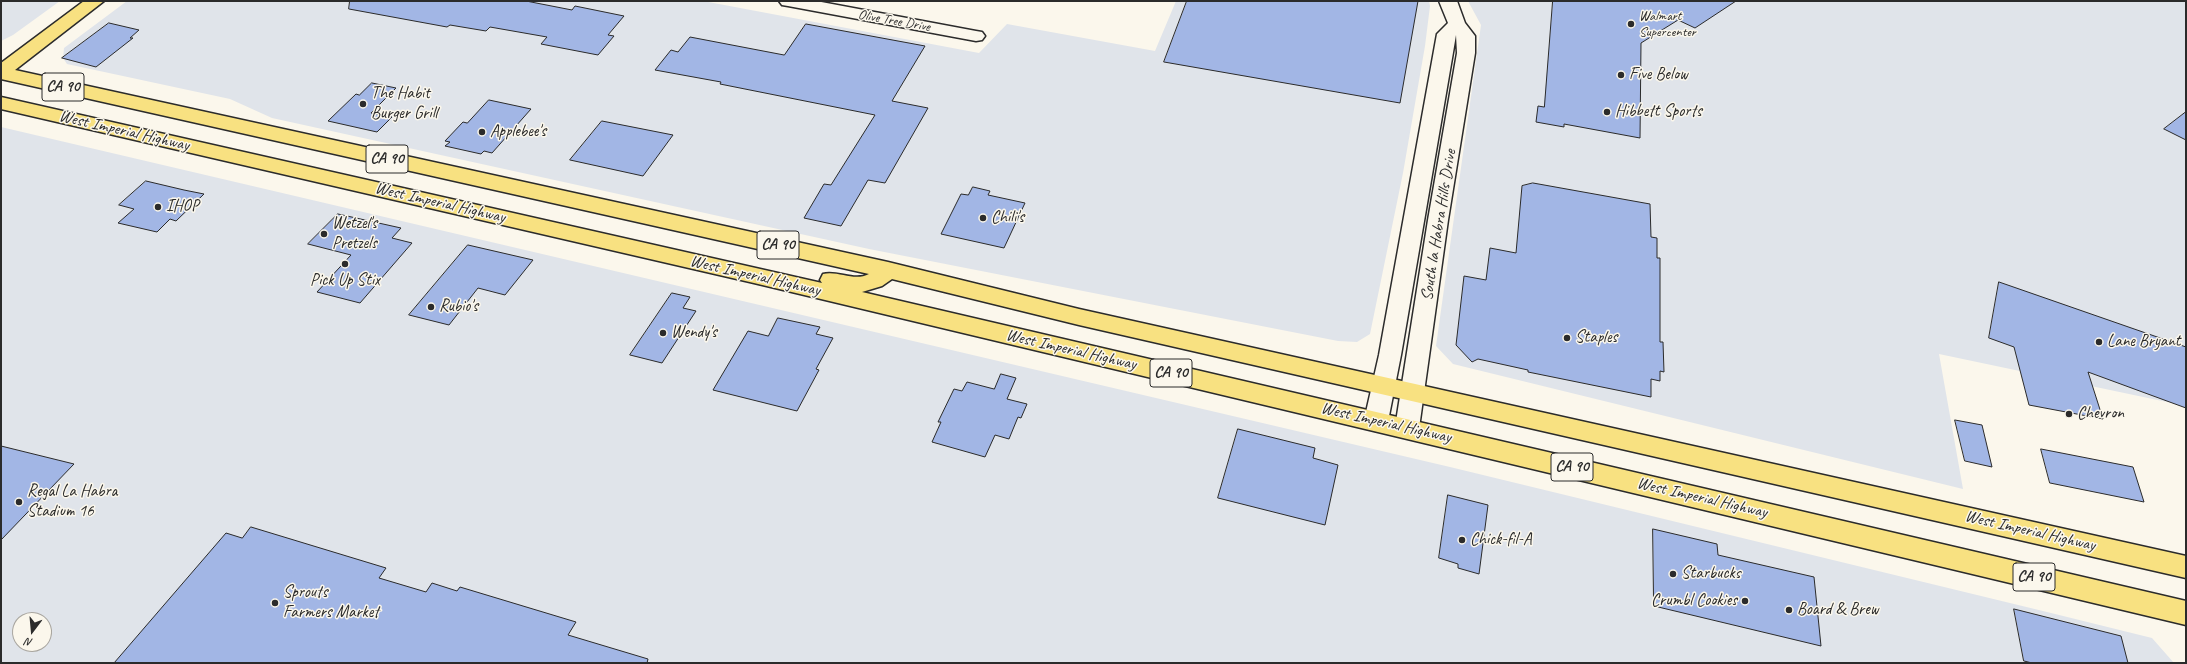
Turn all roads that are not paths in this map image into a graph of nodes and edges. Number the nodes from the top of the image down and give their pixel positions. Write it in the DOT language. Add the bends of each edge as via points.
graph roads {
  1 [pos="94,1"];
  2 [pos="788,1"];
  3 [pos="1448,1"];
  4 [pos="839,6"];
  5 [pos="1456,24"];
  6 [pos="976,36"];
  7 [pos="1,72"];
  8 [pos="1,103"];
  9 [pos="888,270"];
  10 [pos="734,271"];
  11 [pos="1384,385"];
  12 [pos="1414,392"];
  13 [pos="1376,421"];
  14 [pos="1407,428"];
  15 [pos="2186,567"];
  16 [pos="2186,613"];
  1 -- 7 [label="main road"];
  2 -- 4 [label="street, Olive Tree Drive"];
  3 -- 5 [label="street, South la Habra Hills Drive"];
  4 -- 6 [label="street, Olive Tree Drive"];
  5 -- 11 [label="street, South la Habra Hills Drive" via="1446,34"];
  5 -- 12 [label="street, South la Habra Hills Drive" via="1466,36 1466,53 1438,220"];
  7 -- 9 [label="main road, West Imperial Highway / CA 90"];
  8 -- 10 [label="main road, West Imperial Highway / CA 90"];
  9 -- 10 [label="main road" via="879,279 859,286 755,262 742,265"];
  9 -- 11 [label="main road, West Imperial Highway / CA 90" via="1079,317"];
  10 -- 13 [label="main road, West Imperial Highway / CA 90"];
  11 -- 12 [label="main road, West Imperial Highway / CA 90"];
  11 -- 13 [label="street, South la Habra Hills Drive"];
  12 -- 14 [label="street, South la Habra Hills Drive"];
  12 -- 15 [label="main road, West Imperial Highway / CA 90"];
  13 -- 14 [label="main road, West Imperial Highway / CA 90"];
  14 -- 16 [label="main road, West Imperial Highway / CA 90"];
}
